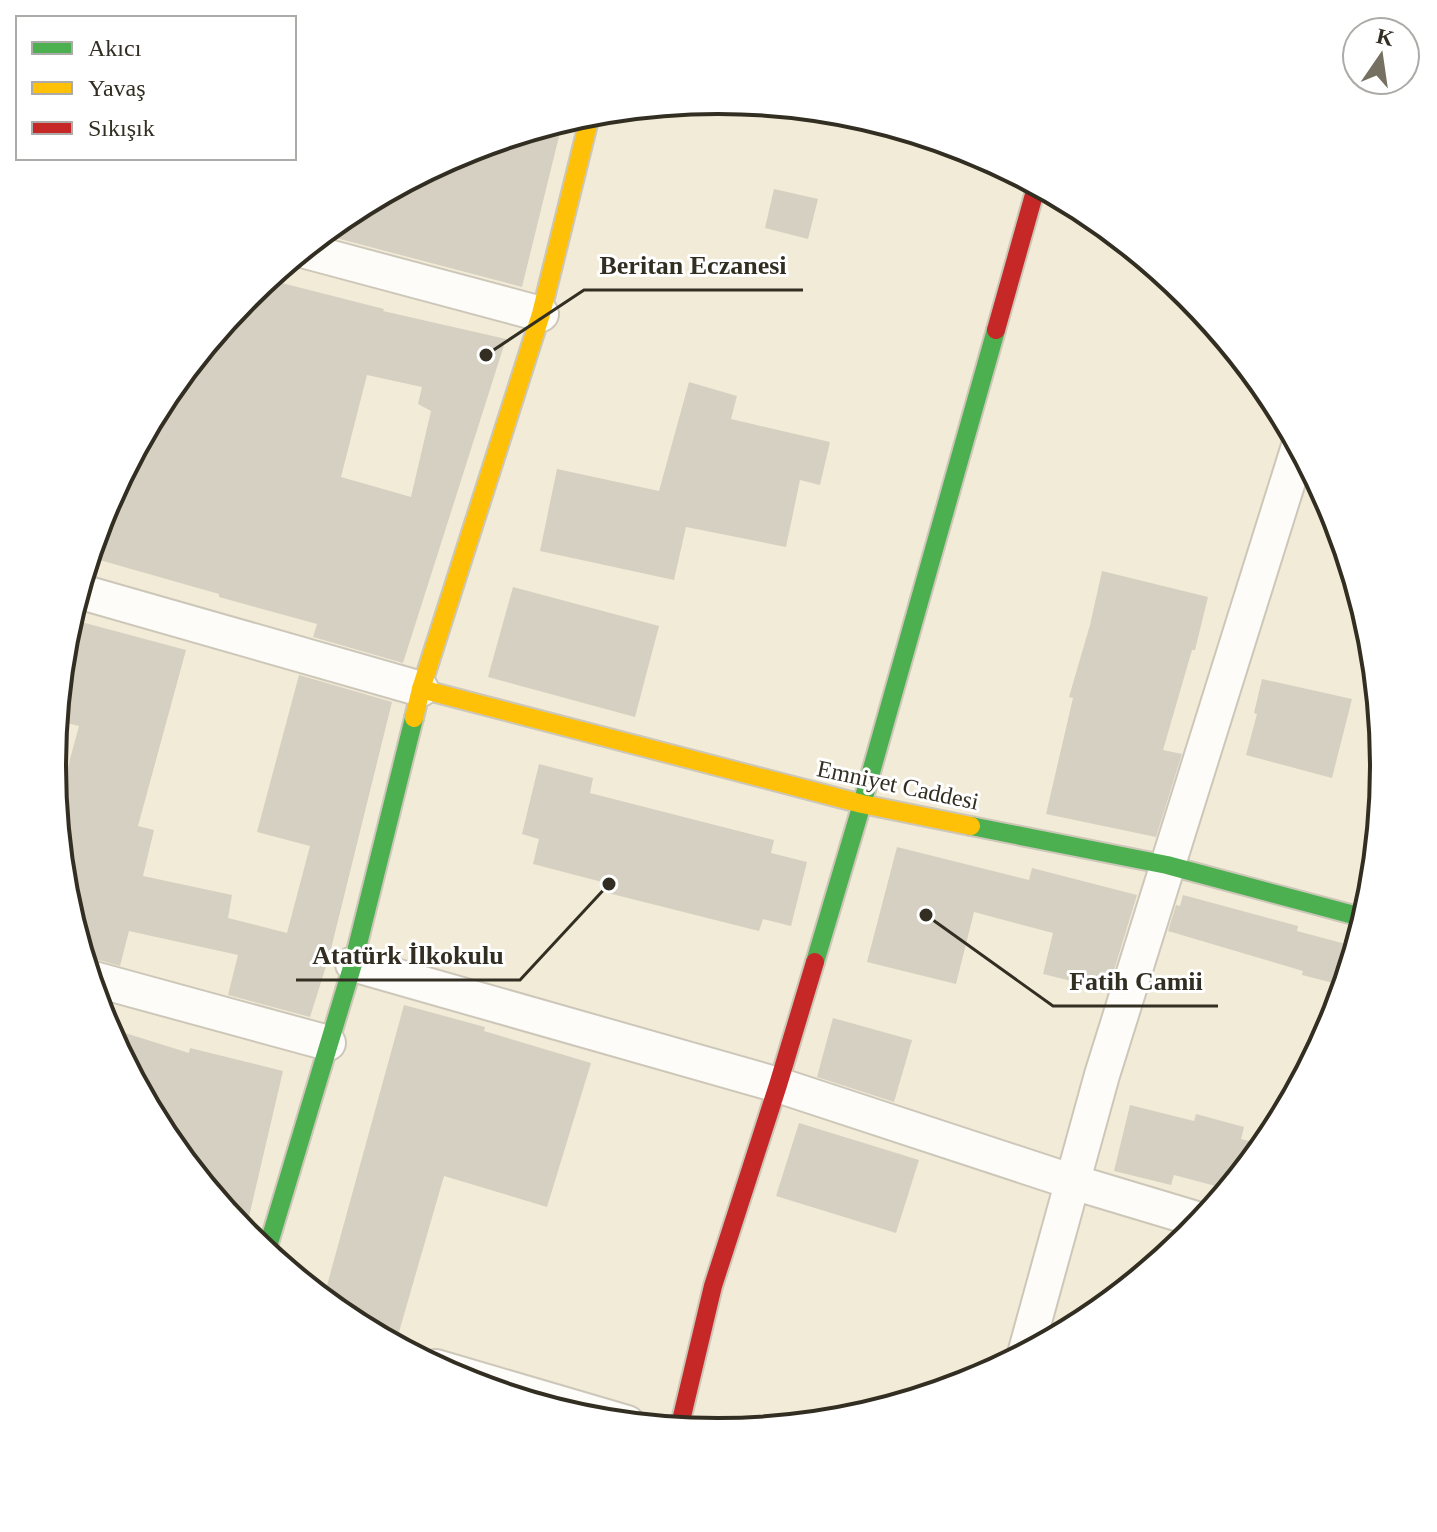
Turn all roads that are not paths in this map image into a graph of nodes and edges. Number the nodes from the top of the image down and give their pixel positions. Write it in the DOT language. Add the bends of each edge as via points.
graph roads {
  1 [pos="587,127"];
  2 [pos="1034,195"];
  3 [pos="314,253"];
  4 [pos="541,314"];
  5 [pos="1295,460"];
  6 [pos="89,594"];
  7 [pos="421,689"];
  8 [pos="862,804"];
  9 [pos="1167,865"];
  10 [pos="1353,915"];
  11 [pos="353,964"];
  12 [pos="103,982"];
  13 [pos="328,1043"];
  14 [pos="778,1085"];
  15 [pos="1073,1182"];
  16 [pos="1189,1217"];
  17 [pos="270,1240"];
  18 [pos="1029,1339"];
  19 [pos="682,1417"];
  1 -- 4 [label="street"];
  2 -- 8 [label="street"];
  3 -- 4 [label="street"];
  4 -- 7 [label="street"];
  5 -- 9 [label="street"];
  6 -- 7 [label="street"];
  7 -- 8 [label="street, Emniyet Caddesi"];
  7 -- 11 [label="street"];
  8 -- 9 [label="street, Emniyet Caddesi"];
  8 -- 14 [label="street"];
  9 -- 10 [label="street, Emniyet Caddesi"];
  9 -- 15 [label="street"];
  11 -- 13 [label="street"];
  11 -- 14 [label="street"];
  12 -- 13 [label="street"];
  13 -- 17 [label="street"];
  14 -- 15 [label="street"];
  14 -- 19 [label="street" via="713,1286"];
  15 -- 16 [label="street"];
  15 -- 18 [label="street"];
}
